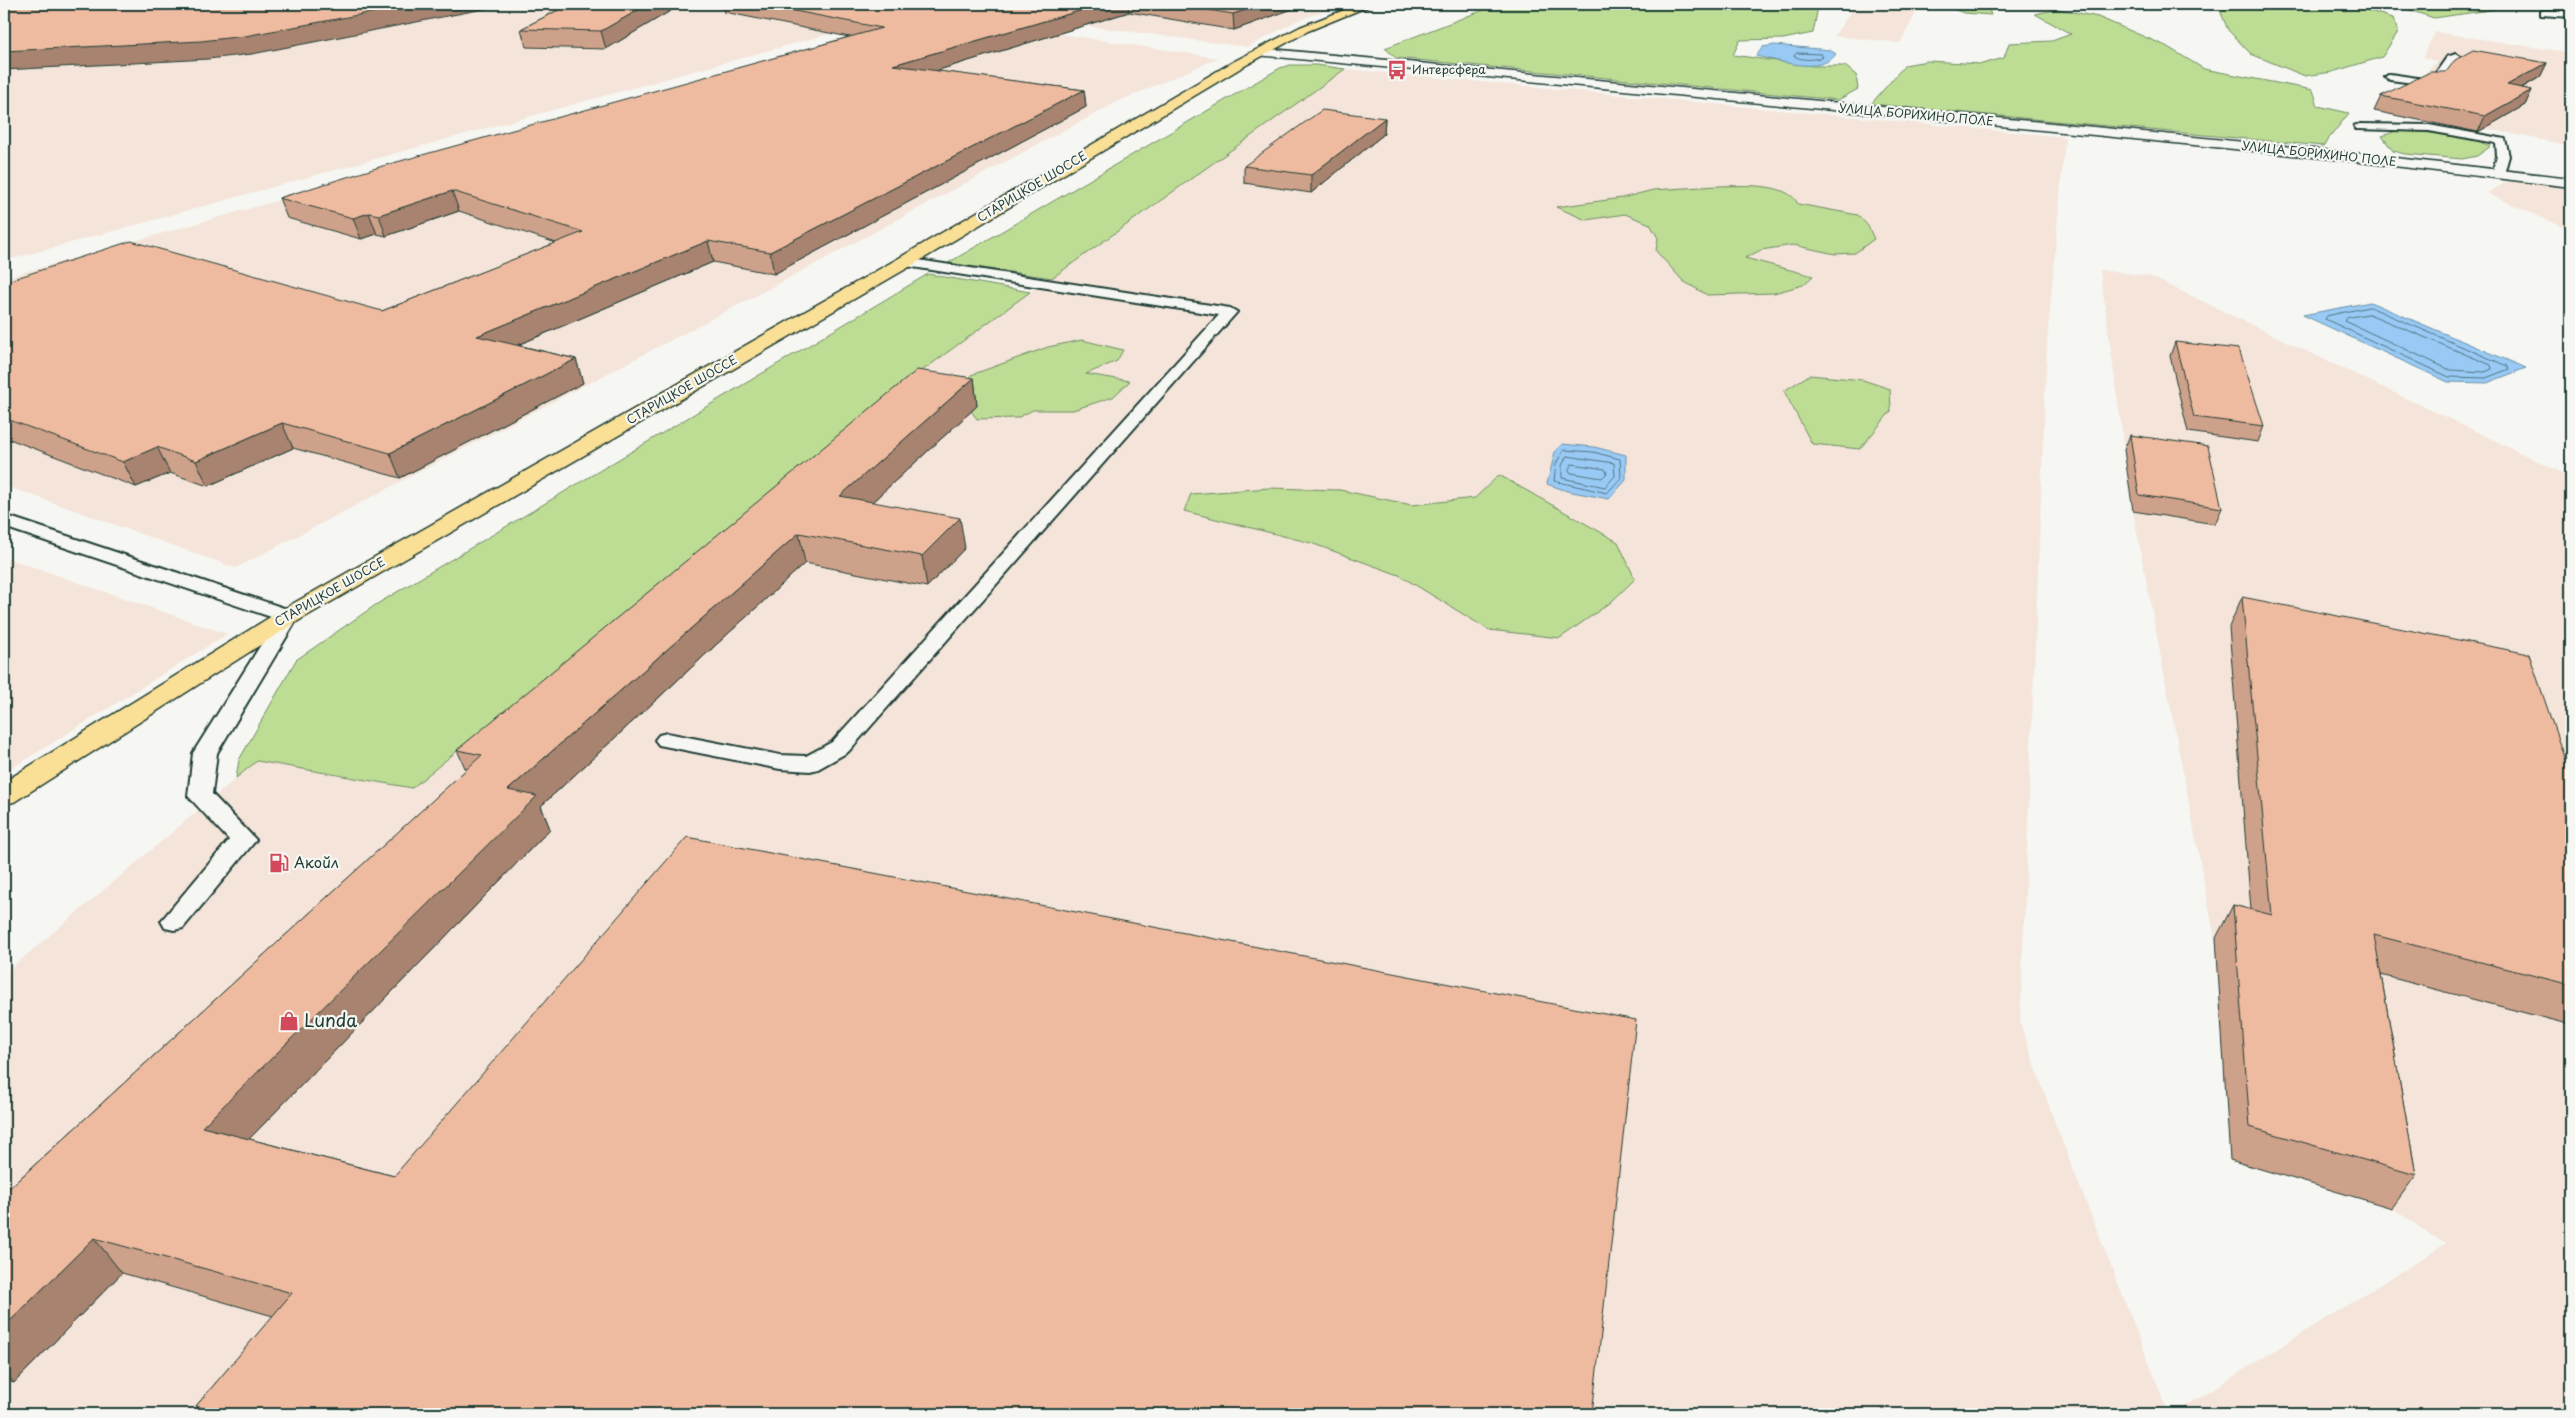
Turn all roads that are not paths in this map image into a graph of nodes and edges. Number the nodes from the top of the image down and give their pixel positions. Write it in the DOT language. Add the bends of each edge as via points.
graph roads {
  1 [pos="1369,4"];
  2 [pos="2544,13"];
  3 [pos="2571,14"];
  4 [pos="1260,52"];
  5 [pos="2456,57"];
  6 [pos="2390,77"];
  7 [pos="2360,127"];
  8 [pos="2498,174"];
  9 [pos="2571,183"];
  10 [pos="905,262"];
  11 [pos="4,521"];
  12 [pos="289,616"];
  13 [pos="667,740"];
  14 [pos="4,794"];
  15 [pos="174,922"];
  1 -- 4 [label="main road, СТАРИЦКОЕ ШОССЕ" via="1304,29"];
  2 -- 3 [label="lane"];
  4 -- 8 [label="street, УЛИЦА БОРИХИНО ПОЛЕ" via="2094,131"];
  4 -- 10 [label="main road, СТАРИЦКОЕ ШОССЕ"];
  5 -- 6 [label="lane" via="2451,59 2434,84"];
  7 -- 8 [label="lane" via="2429,128 2501,141 2503,156"];
  8 -- 9 [label="street, УЛИЦА БОРИХИНО ПОЛЕ"];
  10 -- 12 [label="main road, СТАРИЦКОЕ ШОССЕ"];
  10 -- 13 [label="lane" via="1230,312 840,747 810,764 780,762"];
  11 -- 12 [label="lane"];
  12 -- 14 [label="main road, СТАРИЦКОЕ ШОССЕ"];
  12 -- 15 [label="lane" via="205,753 200,796 243,840"];
}
